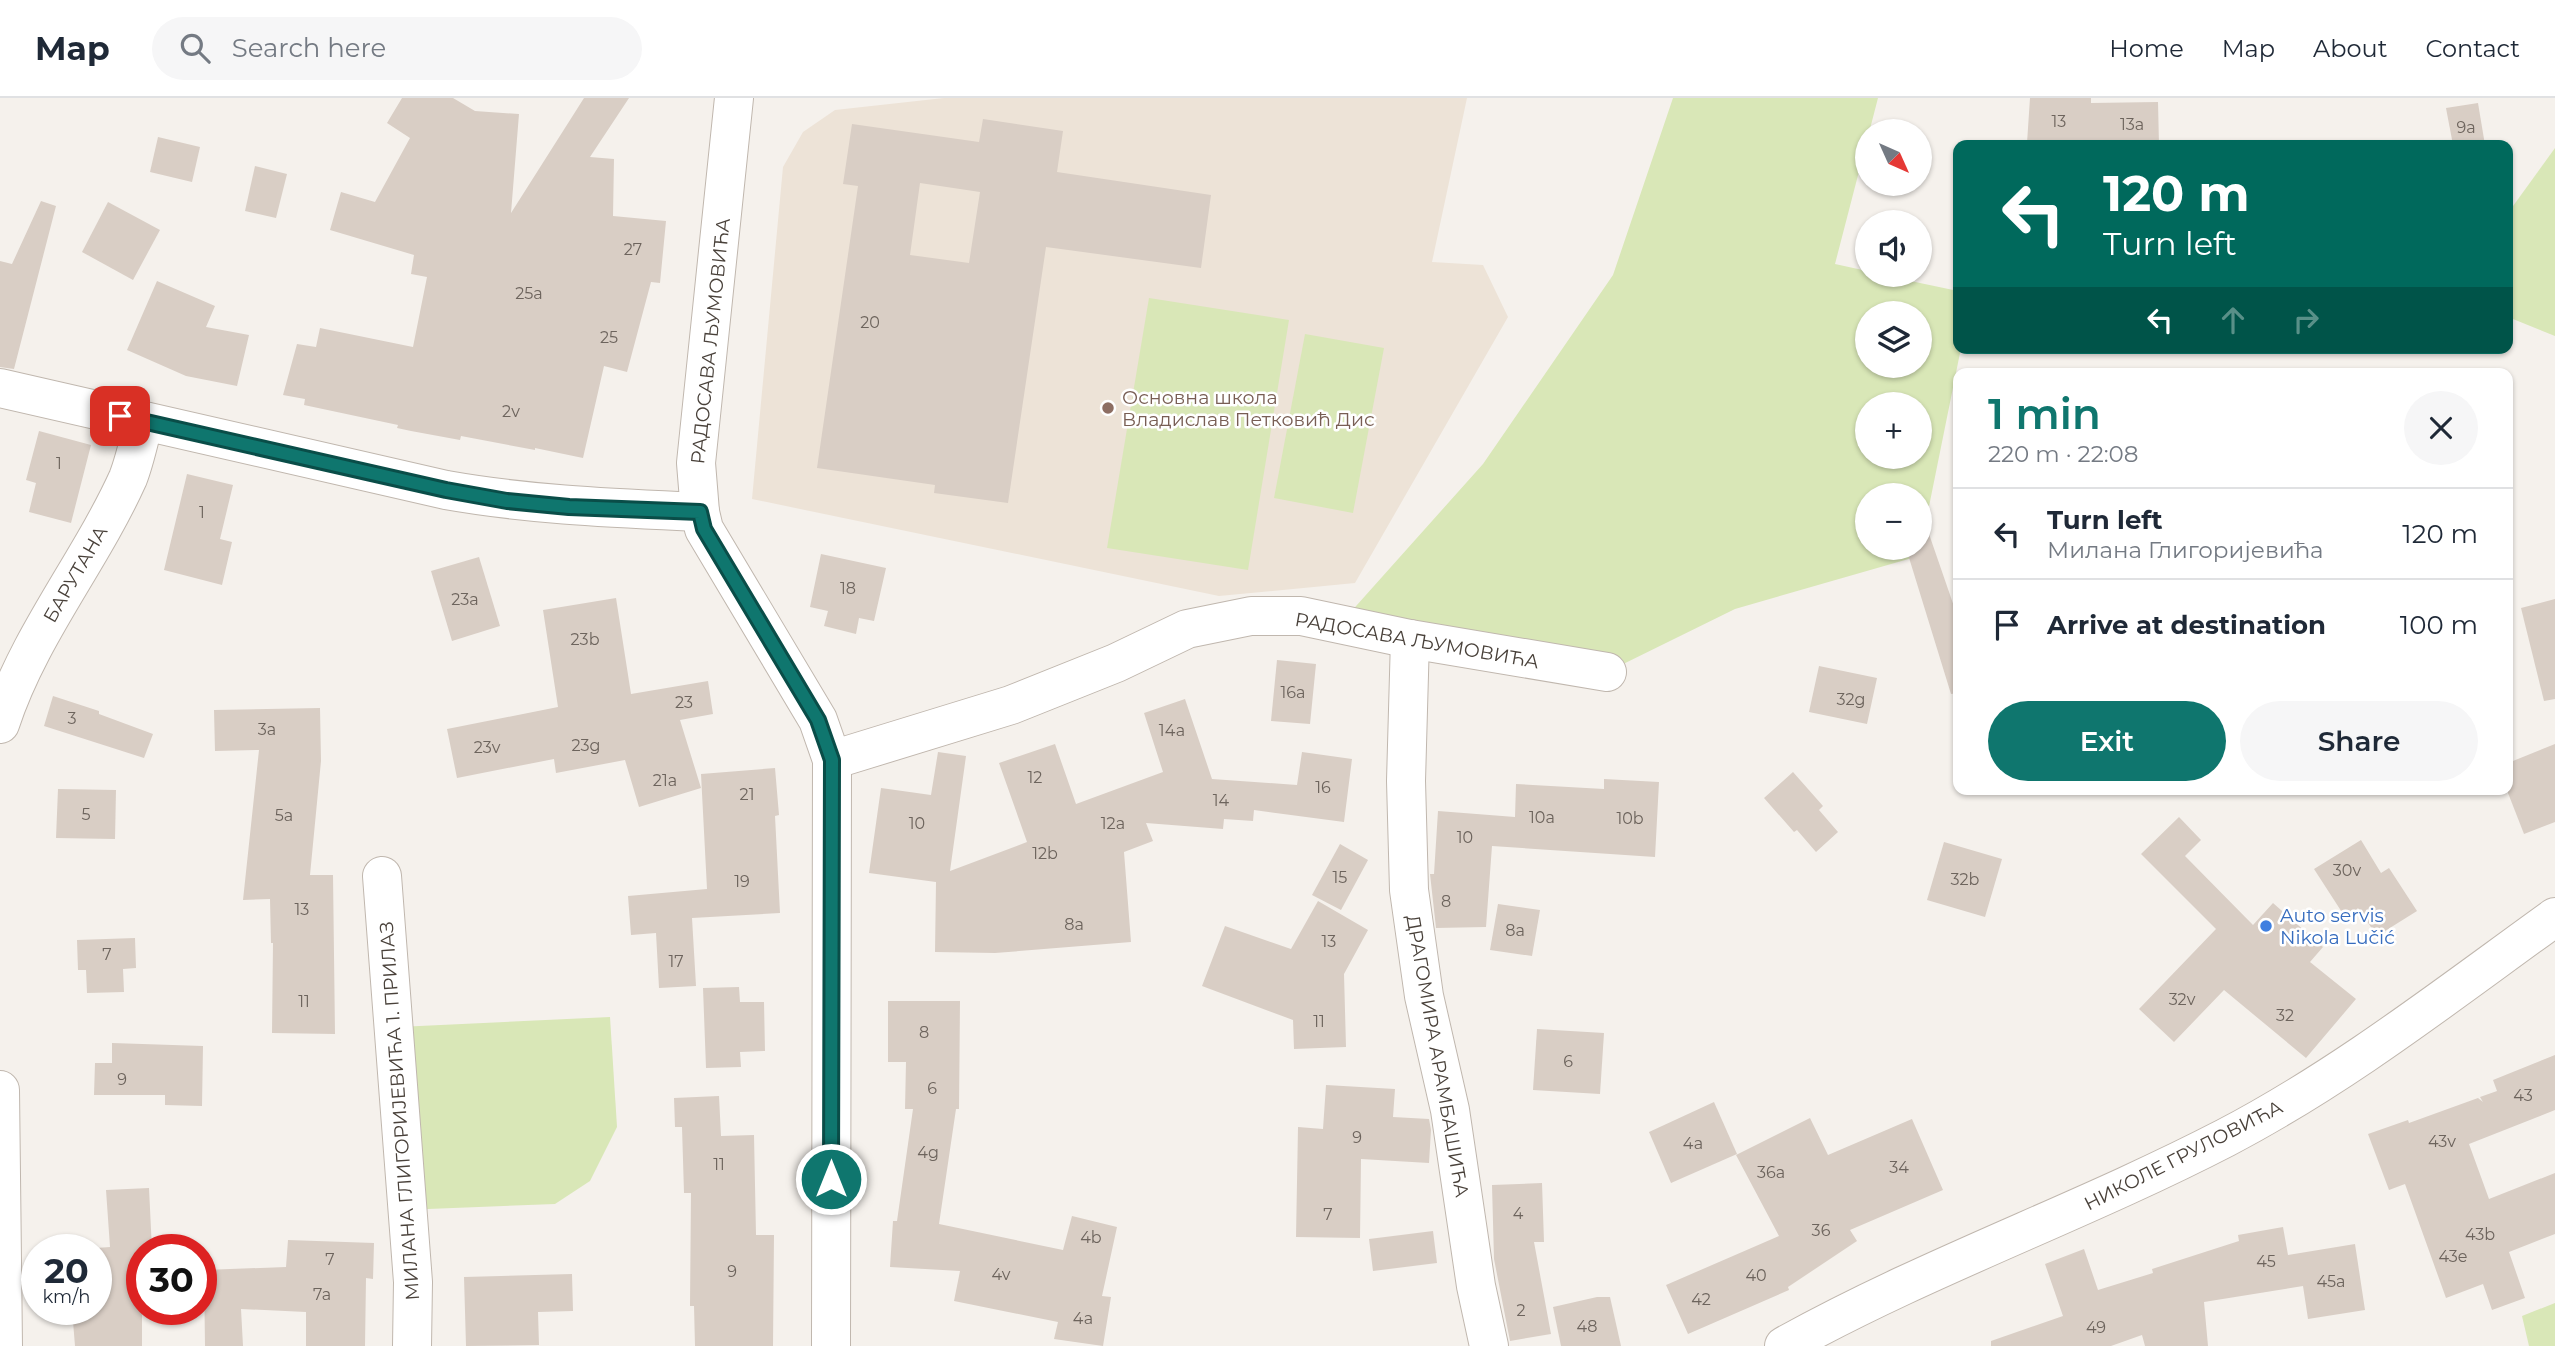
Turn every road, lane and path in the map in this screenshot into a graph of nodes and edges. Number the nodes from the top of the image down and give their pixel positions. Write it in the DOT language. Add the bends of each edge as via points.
graph roads {
  1 [pos="734,98"];
  2 [pos="0,388"];
  3 [pos="144,421"];
  4 [pos="700,512"];
  5 [pos="1410,639"];
  6 [pos="1607,672"];
  7 [pos="0,724"];
  8 [pos="832,760"];
  9 [pos="382,876"];
  10 [pos="2555,917"];
  11 [pos="0,1090"];
  12 [pos="3,1346"];
  13 [pos="412,1346"];
  14 [pos="831,1346"];
  15 [pos="1489,1346"];
  16 [pos="1784,1346"];
  1 -- 4 [label="street, РАДОСАВА ЉУМОВИЋА" via="696,463"];
  2 -- 3 [label="street"];
  3 -- 4 [label="street" via="507,501"];
  3 -- 7 [label="street, БАРУТАНА" via="129,476 10,693"];
  4 -- 8 [label="street, РАДОСАВА ЉУМОВИЋА" via="704,529 818,720"];
  5 -- 6 [label="street, РАДОСАВА ЉУМОВИЋА"];
  5 -- 8 [label="street, РАДОСАВА ЉУМОВИЋА" via="1301,616 1251,616 1187,629 1011,705"];
  5 -- 15 [label="street, ДРАГОМИРА АРАМБАШИЋА" via="1409,890 1424,996 1450,1110"];
  8 -- 14 [label="street, РАДОСАВА ЉУМОВИЋА"];
  9 -- 13 [label="street, МИЛАНА ГЛИГОРИЈЕВИЋА 1. ПРИЛАЗ" via="413,1282"];
  10 -- 16 [label="street, НИКОЛЕ ГРУЛОВИЋА" via="2336,1073 2276,1110 2126,1187 1944,1266"];
  11 -- 12 [label="street"];
}
